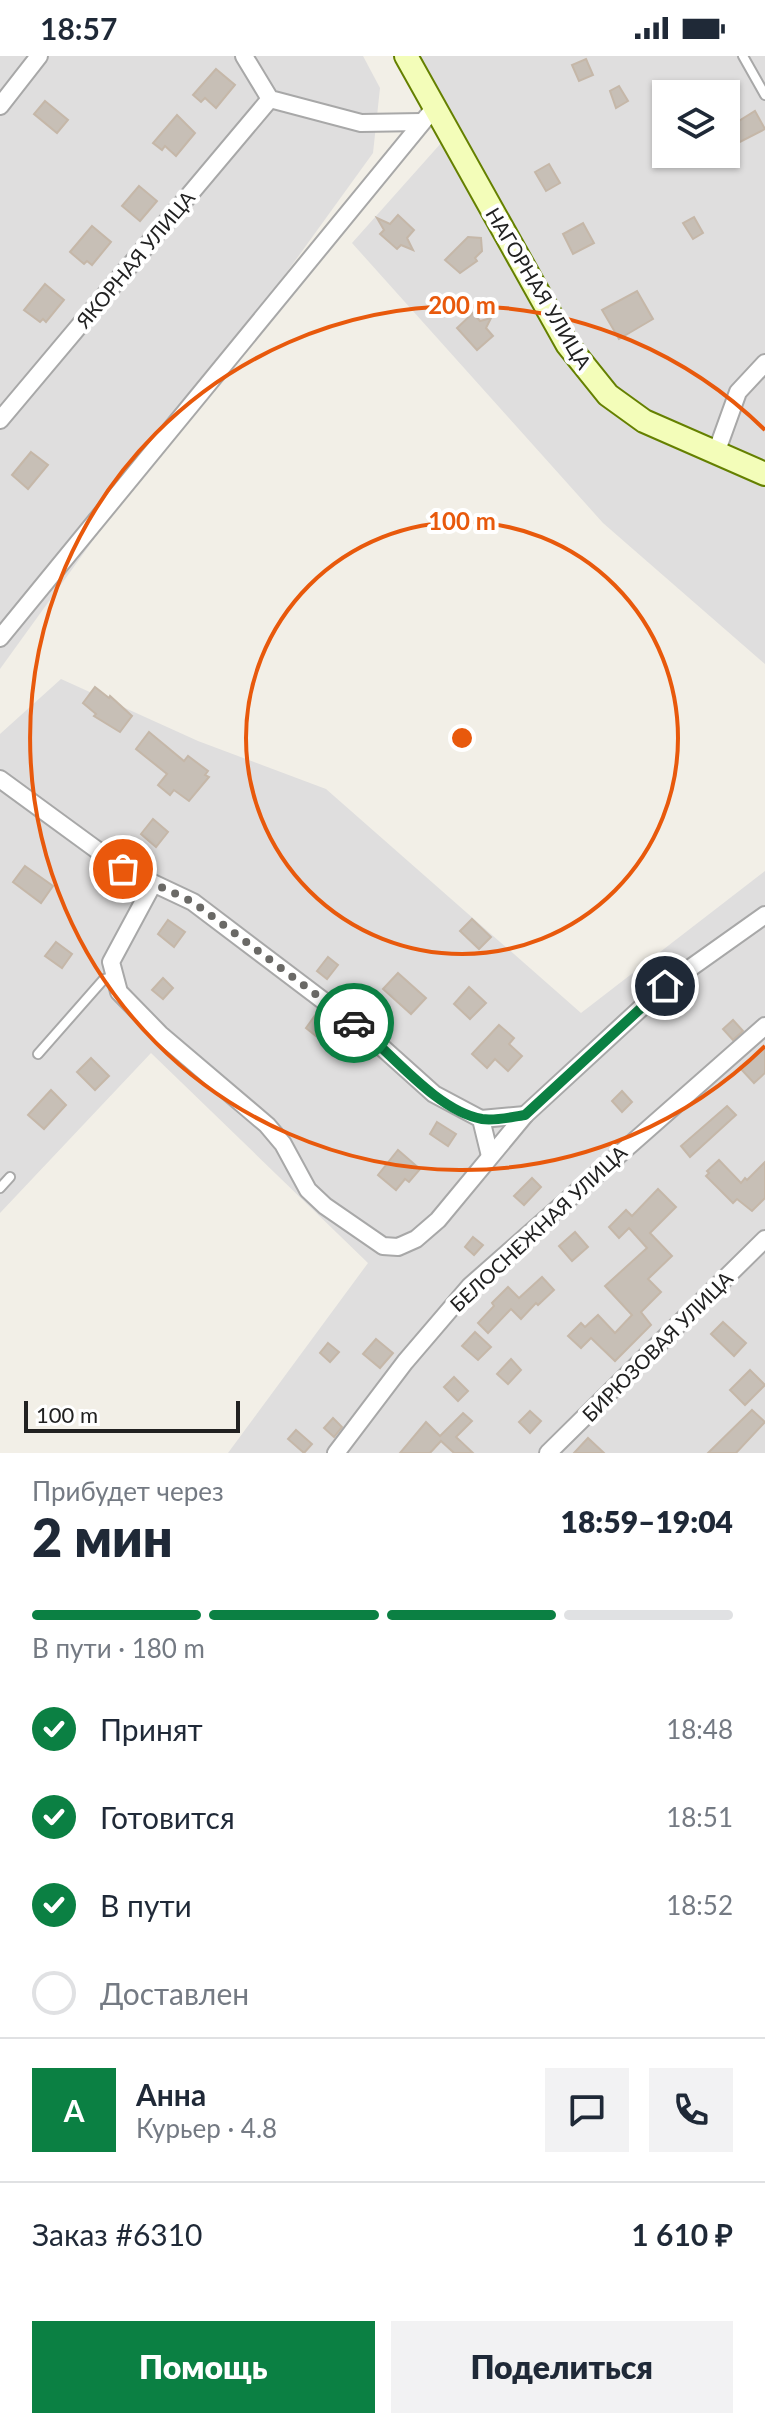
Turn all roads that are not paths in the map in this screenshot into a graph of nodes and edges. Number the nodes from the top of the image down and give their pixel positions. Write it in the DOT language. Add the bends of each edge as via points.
graph roads {
  1 [pos="39,56"];
  2 [pos="244,56"];
  3 [pos="406,56"];
  4 [pos="743,56"];
  5 [pos="765,95"];
  6 [pos="270,99"];
  7 [pos="0,106"];
  8 [pos="428,114"];
  9 [pos="765,363"];
  10 [pos="0,420"];
  11 [pos="716,453"];
  12 [pos="765,474"];
  13 [pos="0,638"];
  14 [pos="0,779"];
  15 [pos="153,884"];
  16 [pos="765,915"];
  17 [pos="114,976"];
  18 [pos="765,1026"];
  19 [pos="38,1054"];
  20 [pos="525,1115"];
  21 [pos="481,1119"];
  22 [pos="490,1156"];
  23 [pos="10,1177"];
  24 [pos="0,1188"];
  25 [pos="765,1239"];
  26 [pos="336,1453"];
  27 [pos="548,1453"];
  1 -- 7 [label="street"];
  2 -- 6 [label="street"];
  3 -- 8 [label="street, НАГОРНАЯ УЛИЦА"];
  4 -- 5 [label="lane"];
  6 -- 8 [label="street" via="361,123"];
  6 -- 10 [label="street, ЯКОРНАЯ УЛИЦА"];
  8 -- 11 [label="street, НАГОРНАЯ УЛИЦА" via="586,370 608,395 644,421"];
  8 -- 13 [label="street"];
  9 -- 11 [label="street" via="738,392"];
  11 -- 12 [label="street, НАГОРНАЯ УЛИЦА"];
  14 -- 15 [label="street" via="123,869"];
  15 -- 17 [label="street" via="111,962"];
  15 -- 21 [label="street" via="193,902 366,1033 434,1094"];
  16 -- 20 [label="street" via="665,986"];
  17 -- 19 [label="lane" via="104,979"];
  17 -- 22 [label="street" via="119,992 140,1014 267,1125 308,1190 383,1246 398,1247 416,1239"];
  18 -- 26 [label="street, БЕЛОСНЕЖНАЯ УЛИЦА" via="470,1286"];
  20 -- 21 [label="street"];
  20 -- 22 [label="street"];
  21 -- 22 [label="street"];
  23 -- 24 [label="lane"];
  25 -- 27 [label="street, БИРЮЗОВАЯ УЛИЦА"];
}
